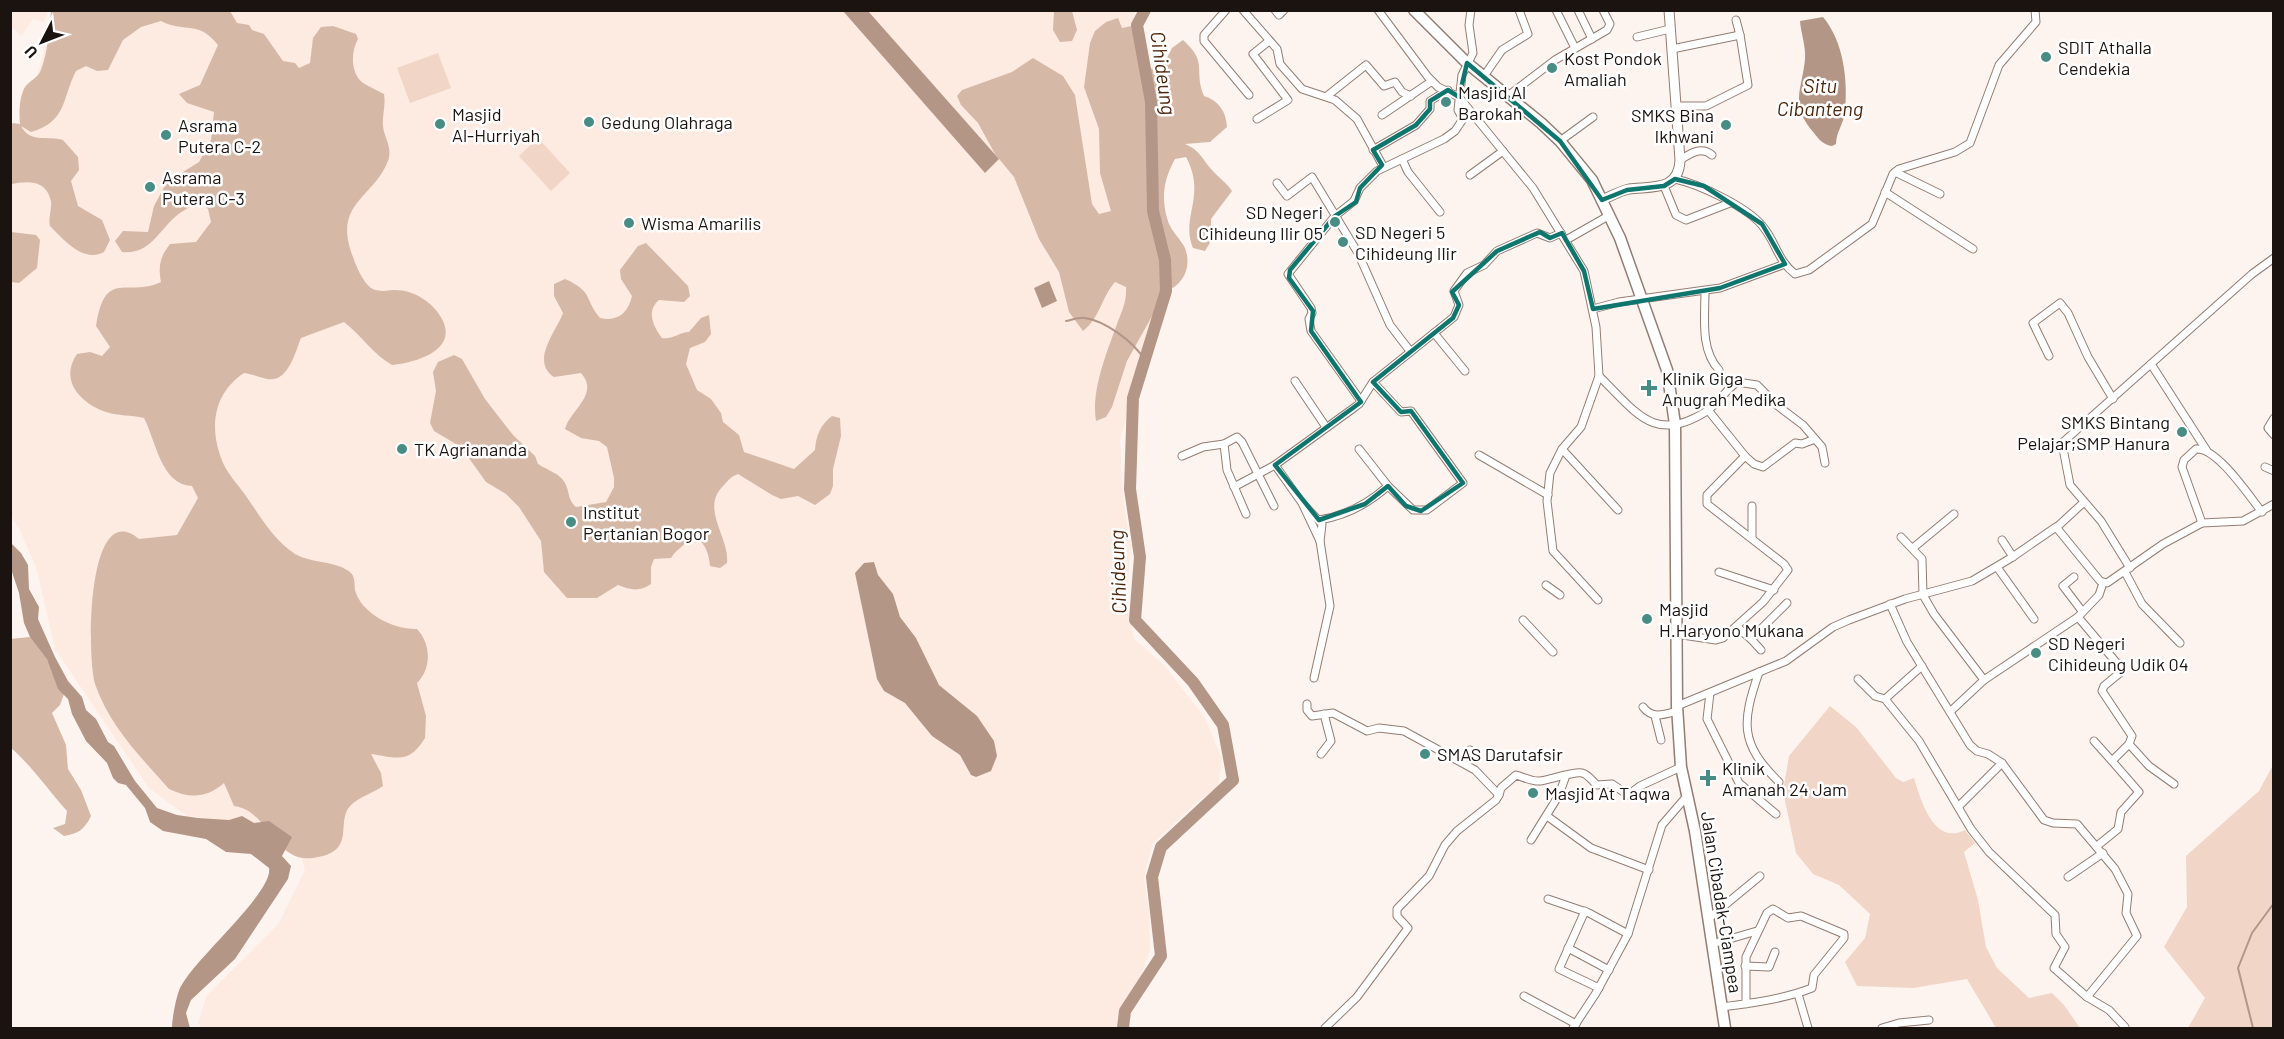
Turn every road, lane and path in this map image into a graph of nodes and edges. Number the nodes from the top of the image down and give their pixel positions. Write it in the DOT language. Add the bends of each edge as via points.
graph roads {
  1 [pos="1226,10"];
  2 [pos="1243,10"];
  3 [pos="1275,10"];
  4 [pos="1284,10"];
  5 [pos="1378,10"];
  6 [pos="1414,10"];
  7 [pos="1471,10"];
  8 [pos="1519,10"];
  9 [pos="1556,10"];
  10 [pos="1578,10"];
  11 [pos="1604,10"];
  12 [pos="1669,10"];
  13 [pos="2035,10"];
  14 [pos="1736,20"];
  15 [pos="1670,29"];
  16 [pos="1740,35"];
  17 [pos="1637,37"];
  18 [pos="1592,39"];
  19 [pos="1269,40"];
  20 [pos="1575,48"];
  21 [pos="1672,49"];
  22 [pos="1467,63"];
  23 [pos="1484,76"];
  24 [pos="1432,81"];
  25 [pos="1448,90"];
  26 [pos="1249,95"];
  27 [pos="1509,95"];
  28 [pos="1327,96"];
  29 [pos="1411,96"];
  30 [pos="1459,97"];
  31 [pos="1676,106"];
  32 [pos="1382,115"];
  33 [pos="1593,117"];
  34 [pos="1257,118"];
  35 [pos="1560,141"];
  36 [pos="1373,150"];
  37 [pos="1503,151"];
  38 [pos="1712,155"];
  39 [pos="1402,159"];
  40 [pos="1680,160"];
  41 [pos="1383,166"];
  42 [pos="1895,172"];
  43 [pos="1470,175"];
  44 [pos="1675,179"];
  45 [pos="1277,183"];
  46 [pos="1664,186"];
  47 [pos="1885,192"];
  48 [pos="1940,194"];
  49 [pos="1602,200"];
  50 [pos="1730,203"];
  51 [pos="1440,212"];
  52 [pos="1610,215"];
  53 [pos="1335,216"];
  54 [pos="1564,237"];
  55 [pos="1973,249"];
  56 [pos="2274,258"];
  57 [pos="1785,264"];
  58 [pos="1705,291"];
  59 [pos="1641,299"];
  60 [pos="1593,309"];
  61 [pos="1434,333"];
  62 [pos="1410,351"];
  63 [pos="2049,356"];
  64 [pos="2151,364"];
  65 [pos="1719,370"];
  66 [pos="1465,371"];
  67 [pos="1599,376"];
  68 [pos="1295,381"];
  69 [pos="1373,382"];
  70 [pos="2113,399"];
  71 [pos="1360,401"];
  72 [pos="1708,411"];
  73 [pos="2274,418"];
  74 [pos="1676,424"];
  75 [pos="1326,427"];
  76 [pos="2274,435"];
  77 [pos="1815,439"];
  78 [pos="1224,444"];
  79 [pos="1562,448"];
  80 [pos="1359,449"];
  81 [pos="2207,451"];
  82 [pos="1479,455"];
  83 [pos="1182,456"];
  84 [pos="1745,456"];
  85 [pos="1826,463"];
  86 [pos="1275,465"];
  87 [pos="2265,467"];
  88 [pos="2274,471"];
  89 [pos="1258,474"];
  90 [pos="1388,486"];
  91 [pos="1234,487"];
  92 [pos="1548,495"];
  93 [pos="1302,503"];
  94 [pos="2084,503"];
  95 [pos="2274,504"];
  96 [pos="1274,506"];
  97 [pos="1752,506"];
  98 [pos="1618,510"];
  99 [pos="2262,512"];
  100 [pos="1246,514"];
  101 [pos="1954,514"];
  102 [pos="1319,520"];
  103 [pos="2202,523"];
  104 [pos="2057,527"];
  105 [pos="1901,537"];
  106 [pos="1752,538"];
  107 [pos="2002,540"];
  108 [pos="1320,541"];
  109 [pos="1913,548"];
  110 [pos="2013,557"];
  111 [pos="1997,567"];
  112 [pos="2128,570"];
  113 [pos="1719,572"];
  114 [pos="2074,577"];
  115 [pos="2103,583"];
  116 [pos="1546,585"];
  117 [pos="1774,590"];
  118 [pos="1560,595"];
  119 [pos="1923,595"];
  120 [pos="1598,600"];
  121 [pos="1787,603"];
  122 [pos="1890,604"];
  123 [pos="2080,614"];
  124 [pos="2034,619"];
  125 [pos="1523,620"];
  126 [pos="1737,627"];
  127 [pos="1676,634"];
  128 [pos="1751,639"];
  129 [pos="2180,644"];
  130 [pos="1761,650"];
  131 [pos="1553,652"];
  132 [pos="1922,666"];
  133 [pos="1759,672"];
  134 [pos="1314,678"];
  135 [pos="1857,680"];
  136 [pos="1984,680"];
  137 [pos="1710,693"];
  138 [pos="1885,699"];
  139 [pos="1307,704"];
  140 [pos="1643,707"];
  141 [pos="1677,709"];
  142 [pos="1951,711"];
  143 [pos="1324,714"];
  144 [pos="1655,716"];
  145 [pos="1661,740"];
  146 [pos="2094,741"];
  147 [pos="2128,744"];
  148 [pos="1470,750"];
  149 [pos="1322,754"];
  150 [pos="2112,761"];
  151 [pos="1463,762"];
  152 [pos="2002,763"];
  153 [pos="1681,767"];
  154 [pos="1565,778"];
  155 [pos="1779,782"];
  156 [pos="2174,784"];
  157 [pos="1499,795"];
  158 [pos="1687,796"];
  159 [pos="1959,806"];
  160 [pos="1776,814"];
  161 [pos="1548,816"];
  162 [pos="1532,840"];
  163 [pos="2097,846"];
  164 [pos="2103,853"];
  165 [pos="1648,870"];
  166 [pos="1760,876"];
  167 [pos="2068,877"];
  168 [pos="1548,899"];
  169 [pos="1585,911"];
  170 [pos="1708,920"];
  171 [pos="1757,931"];
  172 [pos="1628,934"];
  173 [pos="1712,944"];
  174 [pos="1568,948"];
  175 [pos="1775,952"];
  176 [pos="1745,966"];
  177 [pos="1609,970"];
  178 [pos="1599,988"];
  179 [pos="1798,994"];
  180 [pos="1524,996"];
  181 [pos="2087,997"];
  182 [pos="1746,1004"];
  183 [pos="1722,1007"];
  184 [pos="1929,1020"];
  185 [pos="1574,1026"];
  186 [pos="2125,1027"];
  187 [pos="1325,1029"];
  188 [pos="1725,1029"];
  189 [pos="1808,1029"];
  190 [pos="1882,1029"];
  1 -- 26 [label="street" via="1204,35 1204,41"];
  2 -- 19 [label="street"];
  3 -- 4 [label="street" via="1279,15"];
  5 -- 24 [label="street"];
  6 -- 22 [label="highway, Jalan Cibadak-Ciampea"];
  7 -- 22 [label="street" via="1469,25 1474,50"];
  8 -- 23 [label="street" via="1528,33 1502,50"];
  9 -- 20 [label="street"];
  10 -- 18 [label="street"];
  11 -- 18 [label="street" via="1609,28"];
  12 -- 15 [label="main road"];
  13 -- 42 [label="street" via="2036,22 1999,65 1970,143"];
  14 -- 16 [label="street"];
  15 -- 17 [label="street"];
  15 -- 21 [label="main road"];
  16 -- 21 [label="street"];
  16 -- 31 [label="street" via="1748,87 1706,106"];
  18 -- 20 [label="street"];
  19 -- 28 [label="street" via="1277,49 1280,64 1302,89"];
  19 -- 34 [label="street" via="1253,54 1288,101"];
  20 -- 27 [label="street"];
  21 -- 31 [label="main road"];
  22 -- 23 [label="highway, Jalan Cibadak-Ciampea"];
  22 -- 30 [label="street"];
  23 -- 27 [label="highway, Jalan Cibadak-Ciampea"];
  24 -- 25 [label="street"];
  24 -- 29 [label="street"];
  25 -- 30 [label="street"];
  25 -- 36 [label="street" via="1430,101 1430,109 1416,125"];
  27 -- 35 [label="highway, Jalan Cibadak-Ciampea"];
  28 -- 29 [label="street" via="1366,65 1384,86 1395,82"];
  28 -- 36 [label="street" via="1357,119"];
  29 -- 32 [label="street"];
  30 -- 37 [label="street"];
  30 -- 39 [label="street" via="1461,125 1444,139"];
  31 -- 40 [label="main road"];
  33 -- 35 [label="street"];
  35 -- 49 [label="highway, Jalan Cibadak-Ciampea" via="1592,180"];
  36 -- 41 [label="street"];
  37 -- 43 [label="street"];
  37 -- 54 [label="street" via="1533,188"];
  38 -- 40 [label="street" via="1696,151"];
  39 -- 41 [label="street"];
  39 -- 51 [label="street"];
  40 -- 44 [label="main road"];
  41 -- 53 [label="street" via="1360,188 1354,201"];
  42 -- 47 [label="street"];
  42 -- 48 [label="street"];
  44 -- 46 [label="main road"];
  44 -- 50 [label="street" via="1704,186"];
  45 -- 53 [label="street" via="1287,196 1312,177"];
  46 -- 49 [label="main road" via="1627,190"];
  46 -- 50 [label="street" via="1674,212 1686,220"];
  47 -- 55 [label="street"];
  47 -- 57 [label="street" via="1872,224 1809,270 1795,274"];
  49 -- 52 [label="highway, Jalan Cibadak-Ciampea"];
  50 -- 57 [label="street" via="1762,224"];
  52 -- 54 [label="street"];
  52 -- 59 [label="highway, Jalan Cibadak-Ciampea"];
  53 -- 62 [label="street" via="1358,253 1390,325"];
  53 -- 71 [label="street" via="1290,270 1288,278 1311,308 1311,331"];
  54 -- 60 [label="street" via="1584,271"];
  54 -- 61 [label="street" via="1550,238 1537,233 1497,251 1484,265 1467,273 1454,291 1459,305 1454,317"];
  56 -- 64 [label="street"];
  57 -- 58 [label="street"];
  58 -- 59 [label="street"];
  58 -- 65 [label="street" via="1707,348"];
  59 -- 60 [label="street"];
  59 -- 74 [label="highway, Jalan Cibadak-Ciampea" via="1667,370"];
  60 -- 67 [label="street"];
  61 -- 62 [label="street"];
  61 -- 66 [label="street"];
  62 -- 69 [label="street"];
  63 -- 70 [label="street" via="2033,323 2060,303"];
  64 -- 70 [label="street"];
  64 -- 81 [label="street"];
  67 -- 74 [label="street" via="1642,418 1663,427"];
  67 -- 79 [label="street" via="1581,427"];
  68 -- 75 [label="street"];
  69 -- 71 [label="street"];
  69 -- 90 [label="street" via="1401,412 1411,411 1463,483 1421,511 1406,506"];
  70 -- 94 [label="street" via="2062,443 2070,485"];
  71 -- 75 [label="street"];
  72 -- 74 [label="street"];
  72 -- 77 [label="street" via="1737,382 1749,382"];
  72 -- 84 [label="street"];
  73 -- 76 [label="street" via="2268,428"];
  74 -- 127 [label="highway, Jalan Cibadak-Ciampea"];
  75 -- 86 [label="street"];
  77 -- 84 [label="street" via="1795,443 1763,467"];
  77 -- 85 [label="street"];
  78 -- 83 [label="street"];
  78 -- 89 [label="street" via="1232,437 1240,439"];
  78 -- 91 [label="street"];
  79 -- 92 [label="street" via="1550,473"];
  79 -- 98 [label="street"];
  80 -- 90 [label="street"];
  81 -- 99 [label="street"];
  81 -- 103 [label="street" via="2196,449 2182,467"];
  82 -- 92 [label="street"];
  84 -- 106 [label="street" via="1706,500"];
  86 -- 89 [label="street"];
  86 -- 93 [label="street"];
  87 -- 88 [label="street"];
  89 -- 91 [label="street"];
  89 -- 96 [label="street"];
  90 -- 102 [label="street" via="1365,504"];
  91 -- 100 [label="street"];
  92 -- 120 [label="street" via="1553,551"];
  93 -- 102 [label="street"];
  93 -- 108 [label="street"];
  94 -- 104 [label="street"];
  94 -- 112 [label="street" via="2101,521"];
  95 -- 99 [label="street"];
  97 -- 106 [label="street"];
  99 -- 103 [label="street" via="2243,521"];
  101 -- 109 [label="street"];
  102 -- 108 [label="street" via="1323,528"];
  103 -- 112 [label="street" via="2163,544"];
  104 -- 110 [label="street"];
  104 -- 115 [label="street"];
  105 -- 109 [label="street"];
  106 -- 117 [label="street" via="1787,567"];
  107 -- 110 [label="street"];
  108 -- 134 [label="street" via="1330,606"];
  109 -- 119 [label="street" via="1923,566"];
  110 -- 111 [label="street"];
  111 -- 119 [label="street" via="1972,580"];
  111 -- 124 [label="street"];
  112 -- 115 [label="street"];
  112 -- 129 [label="street" via="2142,604"];
  113 -- 117 [label="street"];
  114 -- 123 [label="street" via="2063,586"];
  115 -- 123 [label="street" via="2099,595"];
  116 -- 118 [label="street"];
  117 -- 126 [label="street"];
  119 -- 122 [label="street"];
  119 -- 136 [label="street"];
  121 -- 128 [label="street"];
  122 -- 132 [label="street"];
  122 -- 133 [label="street" via="1833,627 1799,654"];
  123 -- 136 [label="street"];
  123 -- 147 [label="street" via="2121,668 2102,691 2132,736"];
  125 -- 131 [label="street"];
  126 -- 127 [label="street" via="1719,640"];
  126 -- 128 [label="street"];
  127 -- 141 [label="highway, Jalan Cibadak-Ciampea"];
  128 -- 130 [label="street"];
  132 -- 138 [label="street"];
  132 -- 142 [label="street"];
  133 -- 137 [label="street"];
  133 -- 155 [label="street" via="1748,711 1747,737 1760,762"];
  135 -- 138 [label="street" via="1875,696"];
  136 -- 142 [label="street"];
  137 -- 141 [label="street"];
  137 -- 160 [label="street" via="1707,719 1739,783"];
  138 -- 159 [label="street" via="1919,741"];
  139 -- 143 [label="street" via="1310,714"];
  140 -- 144 [label="street"];
  141 -- 144 [label="street"];
  141 -- 153 [label="highway, Jalan Cibadak-Ciampea"];
  142 -- 152 [label="street" via="1972,747"];
  143 -- 149 [label="street" via="1331,741"];
  143 -- 151 [label="street" via="1333,713 1367,731 1404,731"];
  144 -- 145 [label="street"];
  146 -- 150 [label="street"];
  147 -- 150 [label="street"];
  147 -- 156 [label="street"];
  148 -- 151 [label="street"];
  150 -- 163 [label="street" via="2139,792 2121,812 2118,829"];
  151 -- 157 [label="street"];
  152 -- 159 [label="street"];
  152 -- 163 [label="street" via="2044,820 2052,824 2077,824"];
  153 -- 154 [label="street" via="1628,795 1612,784 1597,785 1585,774"];
  153 -- 158 [label="highway, Jalan Cibadak-Ciampea"];
  154 -- 157 [label="street" via="1553,776 1539,781 1516,775 1501,788"];
  154 -- 161 [label="street"];
  157 -- 187 [label="street" via="1445,845 1429,876 1396,912 1408,928 1357,997"];
  158 -- 165 [label="street" via="1662,825"];
  158 -- 170 [label="highway, Jalan Cibadak-Ciampea"];
  159 -- 181 [label="street" via="1989,852 2055,915 2056,934 2065,947 2054,968"];
  161 -- 162 [label="street"];
  161 -- 165 [label="street" via="1591,848"];
  163 -- 164 [label="street"];
  164 -- 167 [label="street"];
  164 -- 181 [label="street" via="2128,894 2126,913 2137,936"];
  165 -- 172 [label="street"];
  166 -- 170 [label="street"];
  168 -- 169 [label="street"];
  169 -- 172 [label="street"];
  169 -- 174 [label="street"];
  170 -- 173 [label="highway, Jalan Cibadak-Ciampea"];
  171 -- 173 [label="street"];
  171 -- 176 [label="street"];
  171 -- 179 [label="street" via="1773,909 1788,918 1801,916 1844,934 1845,938 1814,975 1812,988"];
  172 -- 177 [label="street"];
  173 -- 183 [label="highway, Jalan Cibadak-Ciampea"];
  174 -- 177 [label="street"];
  174 -- 178 [label="street" via="1560,970"];
  175 -- 176 [label="street" via="1769,967"];
  176 -- 182 [label="street"];
  177 -- 178 [label="street"];
  178 -- 185 [label="street"];
  179 -- 182 [label="street"];
  179 -- 189 [label="street"];
  180 -- 185 [label="street"];
  181 -- 186 [label="street" via="2109,1010"];
  182 -- 183 [label="street"];
  183 -- 188 [label="highway, Jalan Cibadak-Ciampea"];
  184 -- 190 [label="street"];
}
